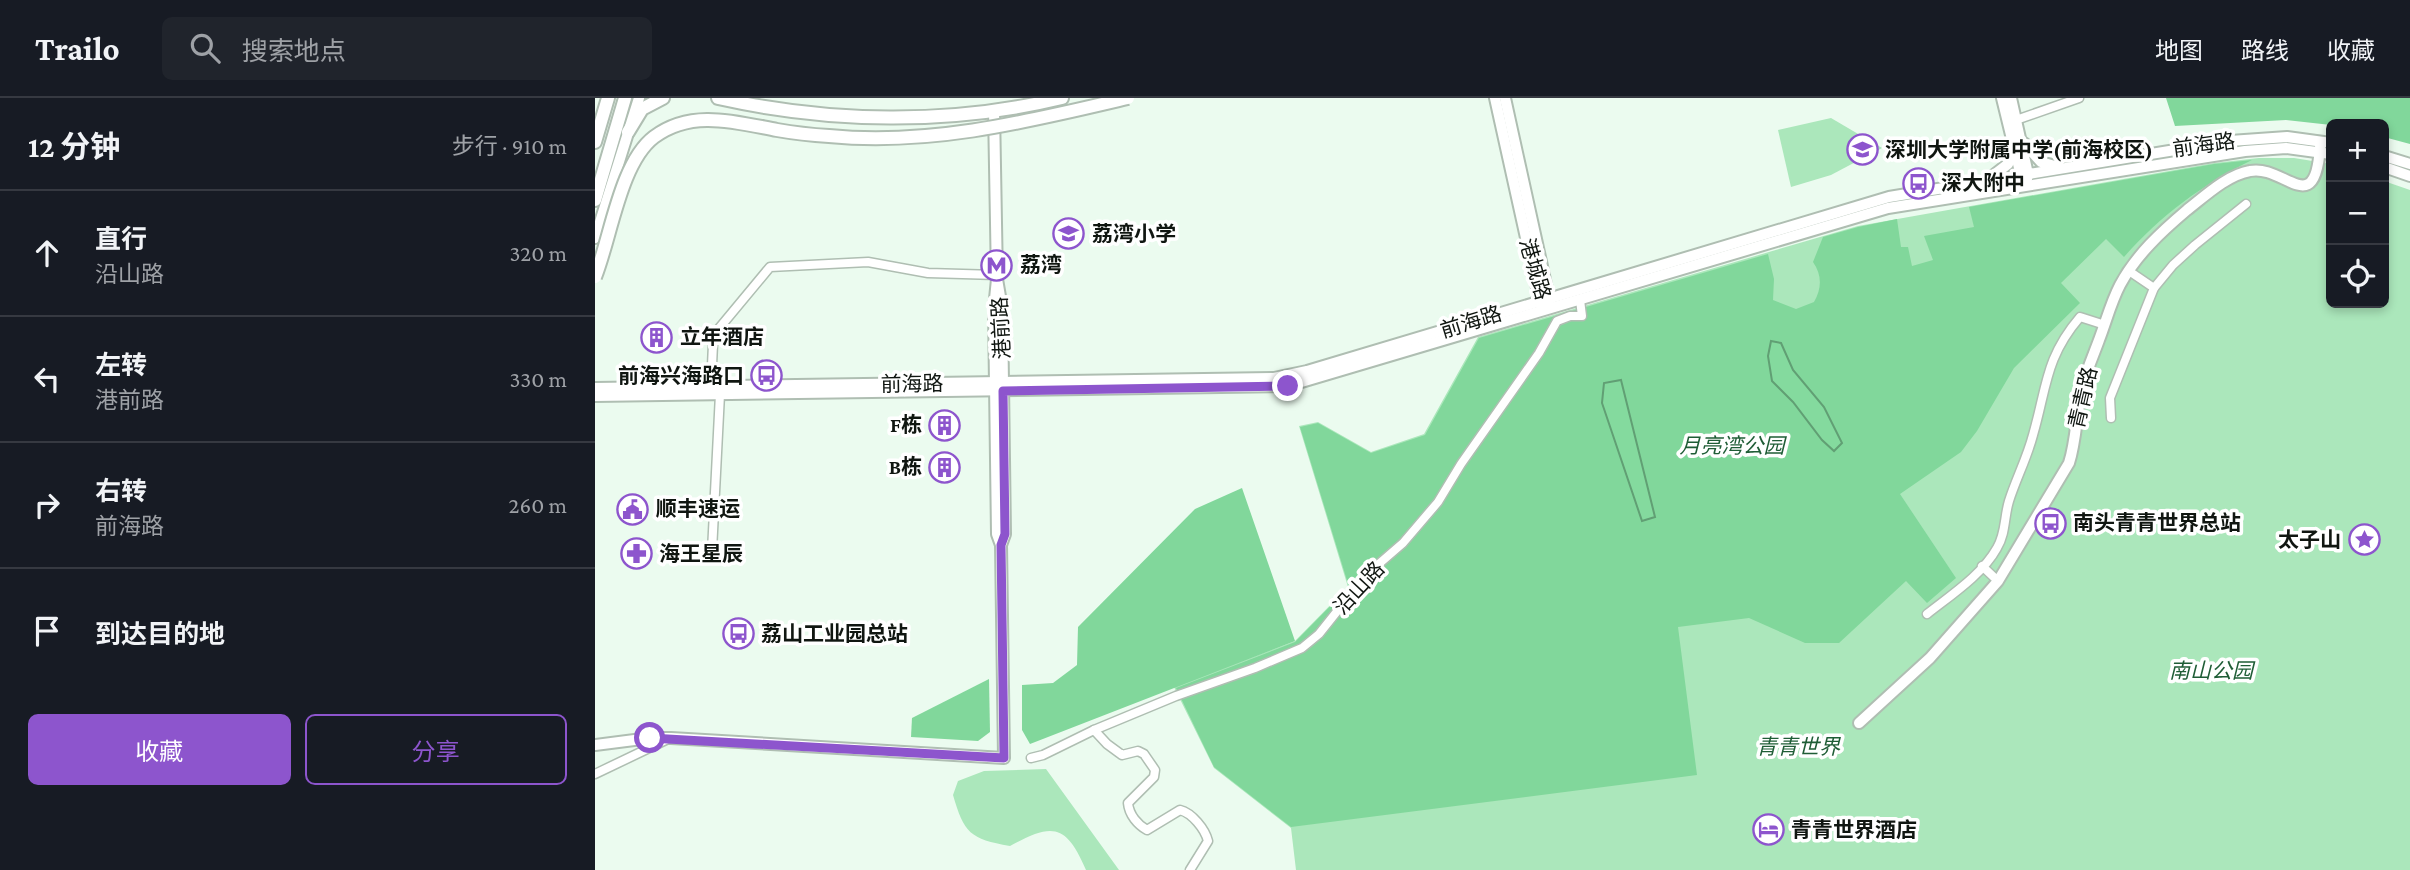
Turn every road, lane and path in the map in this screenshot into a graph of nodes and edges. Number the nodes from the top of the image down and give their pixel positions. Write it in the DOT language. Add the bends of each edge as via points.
graph roads {
  1 [pos="608,98"];
  2 [pos="625,98"];
  3 [pos="639,98"];
  4 [pos="663,98"];
  5 [pos="717,98"];
  6 [pos="1062,98"];
  7 [pos="1128,98"];
  8 [pos="1495,98"];
  9 [pos="1505,98"];
  10 [pos="2002,98"];
  11 [pos="2011,98"];
  12 [pos="2079,98"];
  13 [pos="994,110"];
  14 [pos="2016,120"];
  15 [pos="628,132"];
  16 [pos="2020,137"];
  17 [pos="595,142"];
  18 [pos="2326,147"];
  19 [pos="2014,149"];
  20 [pos="2389,158"];
  21 [pos="2410,164"];
  22 [pos="2064,167"];
  23 [pos="2389,169"];
  24 [pos="2410,176"];
  25 [pos="2024,178"];
  26 [pos="1985,181"];
  27 [pos="595,200"];
  28 [pos="2246,204"];
  29 [pos="595,239"];
  30 [pos="2129,271"];
  31 [pos="595,277"];
  32 [pos="997,277"];
  33 [pos="2154,288"];
  34 [pos="1580,300"];
  35 [pos="1545,303"];
  36 [pos="2105,325"];
  37 [pos="999,387"];
  38 [pos="595,388"];
  39 [pos="715,390"];
  40 [pos="595,396"];
  41 [pos="2111,418"];
  42 [pos="712,551"];
  43 [pos="1982,566"];
  44 [pos="1998,581"];
  45 [pos="1927,614"];
  46 [pos="1859,723"];
  47 [pos="1094,730"];
  48 [pos="671,738"];
  49 [pos="595,746"];
  50 [pos="1031,758"];
  51 [pos="595,774"];
  52 [pos="1190,870"];
  1 -- 17 [label="main road"];
  2 -- 27 [label="main road"];
  3 -- 15 [label="street"];
  4 -- 15 [label="main road" via="642,109"];
  5 -- 13 [label="main road" via="783,111 874,118"];
  6 -- 13 [label="main road"];
  7 -- 31 [label="main road, bridge" via="1005,126 912,137 832,137 725,120 685,122 654,137 638,154"];
  8 -- 35 [label="street, 港城路"];
  9 -- 35 [label="street, 港城路"];
  10 -- 19 [label="street"];
  11 -- 14 [label="street"];
  12 -- 14 [label="street"];
  13 -- 32 [label="street, 港前路"];
  14 -- 16 [label="street"];
  15 -- 29 [label="street"];
  16 -- 22 [label="street" via="2041,162"];
  16 -- 25 [label="street"];
  18 -- 22 [label="street, 前海路" via="2287,137 2257,138"];
  18 -- 25 [label="street, 前海路" via="2245,150"];
  18 -- 30 [label="street, 青青路" via="2315,177 2307,184 2296,185 2255,170 2227,181 2158,236"];
  19 -- 25 [label="street"];
  19 -- 26 [label="street" via="2008,164"];
  20 -- 21 [label="street"];
  22 -- 25 [label="street, 前海路"];
  23 -- 24 [label="street"];
  25 -- 26 [label="street, 前海路"];
  25 -- 34 [label="street, 前海路" via="1888,208"];
  26 -- 35 [label="street, 前海路" via="1865,203"];
  28 -- 33 [label="street" via="2173,265"];
  30 -- 33 [label="street"];
  30 -- 36 [label="street, 青青路"];
  32 -- 37 [label="street, 港前路" via="994,309"];
  32 -- 39 [label="street" via="928,273 868,262 770,267 716,332"];
  33 -- 41 [label="street" via="2110,398"];
  34 -- 35 [label="street, 前海路"];
  34 -- 47 [label="street, 沿山路" via="1581,316 1557,321 1438,502 1403,543 1366,575 1310,641 1289,655"];
  35 -- 37 [label="street, 前海路" via="1274,378"];
  36 -- 43 [label="street" via="2080,317 2055,353 2009,501 2004,532"];
  36 -- 44 [label="street, 青青路" via="2083,384 2069,463"];
  37 -- 39 [label="street, 前海路"];
  37 -- 48 [label="street, 港前路" via="997,534 1001,545 1004,758"];
  38 -- 39 [label="street, 前海路"];
  39 -- 40 [label="street, 前海路"];
  39 -- 42 [label="street"];
  43 -- 44 [label="street"];
  43 -- 45 [label="street"];
  44 -- 46 [label="street, 青青路" via="1930,658"];
  47 -- 50 [label="street, 沿山路"];
  47 -- 52 [label="street" via="1122,755 1144,754 1155,770 1154,777 1128,803 1140,826 1147,830 1179,810 1187,812 1206,833 1209,841"];
  48 -- 49 [label="street"];
  48 -- 51 [label="street"];
}
